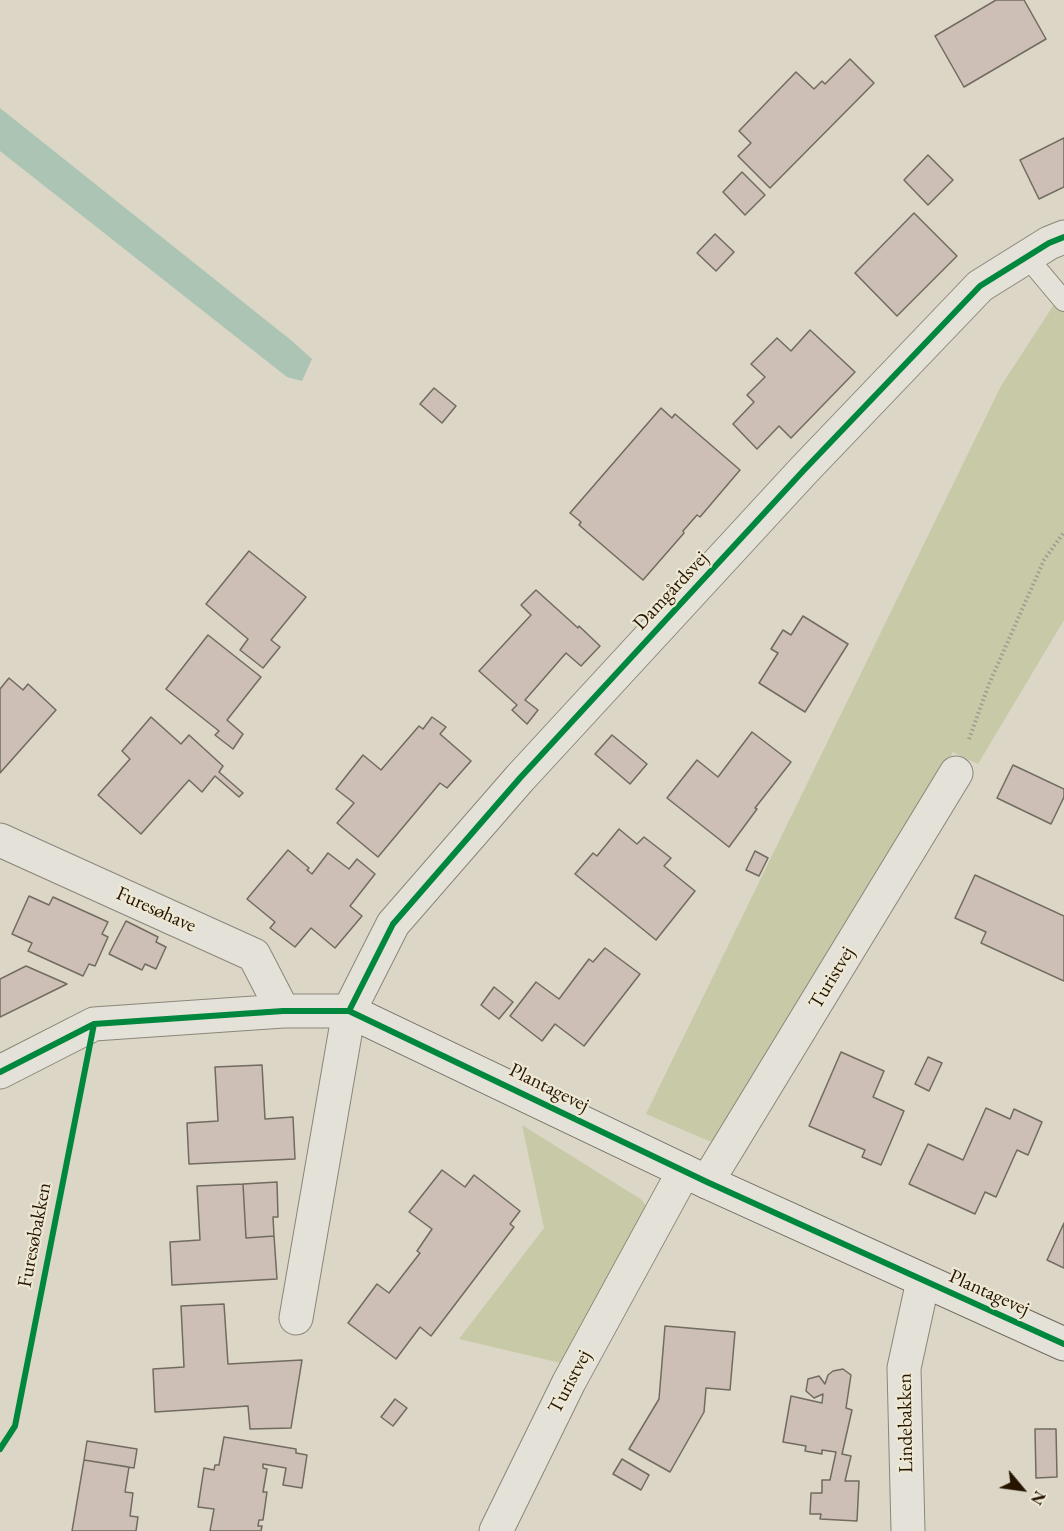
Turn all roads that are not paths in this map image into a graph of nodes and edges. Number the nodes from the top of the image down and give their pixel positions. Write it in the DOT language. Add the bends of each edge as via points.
graph roads {
  1 [pos="1064,237"];
  2 [pos="1027,257"];
  3 [pos="1064,301"];
  4 [pos="956,773"];
  5 [pos="0,840"];
  6 [pos="283,1011"];
  7 [pos="349,1011"];
  8 [pos="0,1072"];
  9 [pos="696,1177"];
  10 [pos="923,1281"];
  11 [pos="296,1318"];
  12 [pos="1064,1344"];
  13 [pos="496,1531"];
  14 [pos="908,1531"];
  1 -- 2 [label="street, Damgårdsvej"];
  2 -- 3 [label="lane"];
  2 -- 7 [label="street, Damgårdsvej" via="980,286 520,778 393,924"];
  4 -- 9 [label="street, Turistvej"];
  5 -- 6 [label="street, Furesøhave" via="254,955"];
  6 -- 7 [label="street, Plantagevej"];
  6 -- 8 [label="street, Plantagevej" via="93,1024"];
  7 -- 9 [label="street, Plantagevej"];
  7 -- 11 [label="street"];
  9 -- 10 [label="street, Plantagevej"];
  9 -- 13 [label="street, Turistvej" via="569,1382"];
  10 -- 12 [label="street, Plantagevej"];
  10 -- 14 [label="street, Lindebakken" via="904,1368"];
}
